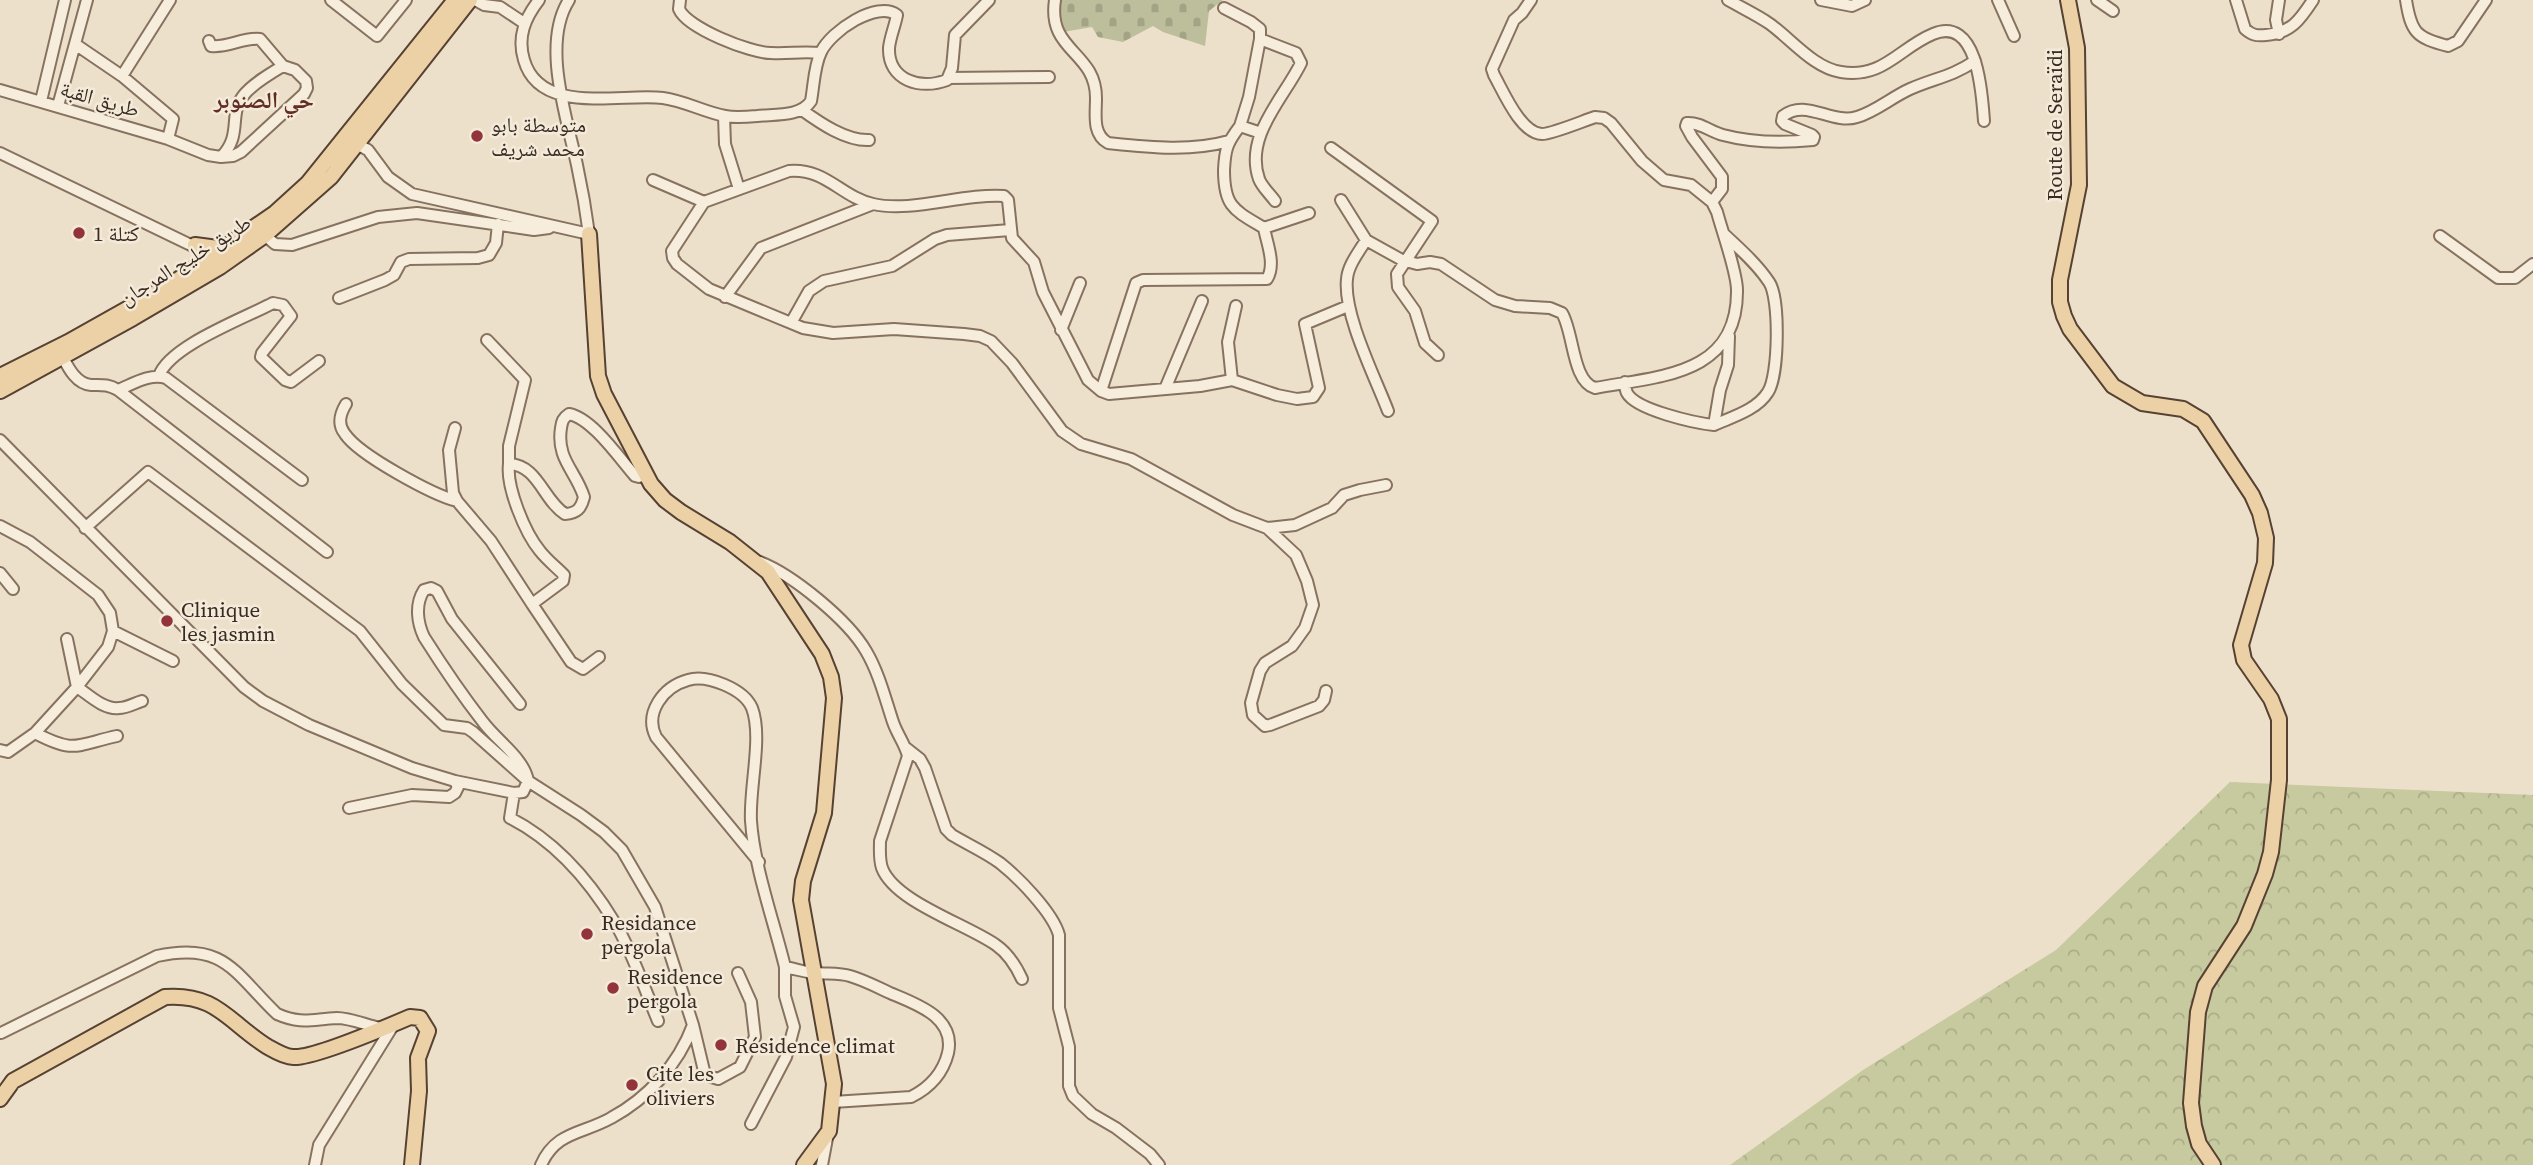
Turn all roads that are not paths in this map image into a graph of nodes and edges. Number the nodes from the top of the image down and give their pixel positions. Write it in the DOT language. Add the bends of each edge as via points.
graph roads {
  1 [pos="65,0"];
  2 [pos="87,0"];
  3 [pos="170,0"];
  4 [pos="331,0"];
  5 [pos="405,0"];
  6 [pos="455,0"];
  7 [pos="473,0"];
  8 [pos="539,0"];
  9 [pos="569,0"];
  10 [pos="680,0"];
  11 [pos="989,0"];
  12 [pos="1055,0"];
  13 [pos="1531,0"];
  14 [pos="1728,0"];
  15 [pos="1813,0"];
  16 [pos="1821,0"];
  17 [pos="1865,0"];
  18 [pos="1998,0"];
  19 [pos="2068,0"];
  20 [pos="2096,0"];
  21 [pos="2236,0"];
  22 [pos="2279,0"];
  23 [pos="2314,0"];
  24 [pos="2406,0"];
  25 [pos="2486,0"];
  26 [pos="1224,8"];
  27 [pos="2113,11"];
  28 [pos="524,23"];
  29 [pos="2279,34"];
  30 [pos="2014,36"];
  31 [pos="1260,39"];
  32 [pos="209,41"];
  33 [pos="75,44"];
  34 [pos="820,53"];
  35 [pos="1976,61"];
  36 [pos="283,65"];
  37 [pos="122,76"];
  38 [pos="1049,77"];
  39 [pos="948,78"];
  40 [pos="0,90"];
  41 [pos="562,94"];
  42 [pos="41,101"];
  43 [pos="58,106"];
  44 [pos="802,110"];
  45 [pos="724,116"];
  46 [pos="1984,121"];
  47 [pos="1240,126"];
  48 [pos="1261,133"];
  49 [pos="168,139"];
  50 [pos="869,140"];
  51 [pos="1229,141"];
  52 [pos="352,142"];
  53 [pos="1331,148"];
  54 [pos="0,153"];
  55 [pos="221,157"];
  56 [pos="653,180"];
  57 [pos="739,189"];
  58 [pos="412,194"];
  59 [pos="1341,200"];
  60 [pos="1275,201"];
  61 [pos="704,202"];
  62 [pos="1712,202"];
  63 [pos="873,204"];
  64 [pos="407,213"];
  65 [pos="1309,213"];
  66 [pos="498,224"];
  67 [pos="555,227"];
  68 [pos="1264,228"];
  69 [pos="1010,230"];
  70 [pos="261,231"];
  71 [pos="1723,233"];
  72 [pos="589,234"];
  73 [pos="2440,236"];
  74 [pos="1366,240"];
  75 [pos="195,245"];
  76 [pos="225,249"];
  77 [pos="1405,261"];
  78 [pos="210,264"];
  79 [pos="2533,264"];
  80 [pos="1080,283"];
  81 [pos="725,297"];
  82 [pos="339,299"];
  83 [pos="1202,301"];
  84 [pos="1236,306"];
  85 [pos="1348,306"];
  86 [pos="791,323"];
  87 [pos="1061,330"];
  88 [pos="1729,336"];
  89 [pos="487,341"];
  90 [pos="60,352"];
  91 [pos="1438,355"];
  92 [pos="319,361"];
  93 [pos="0,376"];
  94 [pos="159,376"];
  95 [pos="1232,380"];
  96 [pos="1625,382"];
  97 [pos="118,390"];
  98 [pos="1165,390"];
  99 [pos="0,391"];
  100 [pos="1101,391"];
  101 [pos="346,404"];
  102 [pos="1388,411"];
  103 [pos="1714,425"];
  104 [pos="454,428"];
  105 [pos="0,440"];
  106 [pos="509,464"];
  107 [pos="646,474"];
  108 [pos="303,480"];
  109 [pos="1386,485"];
  110 [pos="457,501"];
  111 [pos="0,526"];
  112 [pos="85,528"];
  113 [pos="1267,528"];
  114 [pos="327,552"];
  115 [pos="751,558"];
  116 [pos="0,573"];
  117 [pos="13,589"];
  118 [pos="532,604"];
  119 [pos="114,631"];
  120 [pos="66,639"];
  121 [pos="599,657"];
  122 [pos="173,661"];
  123 [pos="77,687"];
  124 [pos="1326,691"];
  125 [pos="142,701"];
  126 [pos="520,704"];
  127 [pos="35,733"];
  128 [pos="117,736"];
  129 [pos="906,748"];
  130 [pos="0,750"];
  131 [pos="455,781"];
  132 [pos="528,781"];
  133 [pos="514,793"];
  134 [pos="349,808"];
  135 [pos="751,820"];
  136 [pos="729,826"];
  137 [pos="759,862"];
  138 [pos="785,967"];
  139 [pos="738,973"];
  140 [pos="814,973"];
  141 [pos="1022,979"];
  142 [pos="659,1021"];
  143 [pos="693,1025"];
  144 [pos="387,1026"];
  145 [pos="1,1032"];
  146 [pos="0,1099"];
  147 [pos="833,1102"];
  148 [pos="751,1124"];
  149 [pos="829,1131"];
  150 [pos="314,1165"];
  151 [pos="412,1165"];
  152 [pos="541,1165"];
  153 [pos="804,1165"];
  154 [pos="822,1165"];
  155 [pos="1159,1165"];
  156 [pos="2213,1165"];
  1 -- 42 [label="street"];
  2 -- 33 [label="street"];
  3 -- 37 [label="street"];
  4 -- 5 [label="street" via="377,36"];
  6 -- 52 [label="main road, طريق خليج المرجان"];
  7 -- 28 [label="street" via="500,7"];
  7 -- 52 [label="main road, طريق خليج المرجان"];
  8 -- 28 [label="street"];
  9 -- 41 [label="street" via="557,41"];
  10 -- 34 [label="street" via="679,9 688,21 743,48"];
  11 -- 39 [label="street" via="956,35"];
  12 -- 51 [label="street" via="1054,24 1059,35 1094,78 1101,139 1159,148"];
  13 -- 62 [label="street" via="1514,20 1492,69 1520,120 1530,131 1542,134 1604,118 1664,180 1691,185"];
  14 -- 35 [label="street" via="1769,23 1828,69 1844,73 1880,69 1932,34 1946,30 1966,43"];
  15 -- 16 [label="street"];
  16 -- 17 [label="street" via="1852,6"];
  18 -- 30 [label="street"];
  19 -- 156 [label="main road, Route de Seraïdi" via="2077,48 2079,185 2060,280 2064,316 2113,386 2142,403 2183,409 2203,421 2252,495 2266,538 2265,563 2241,645 2244,660 2279,719 2279,780 2265,874 2244,926 2205,986 2198,1012 2191,1103 2199,1144"];
  20 -- 27 [label="street"];
  21 -- 29 [label="street" via="2248,32"];
  22 -- 29 [label="street"];
  23 -- 29 [label="street" via="2290,30"];
  24 -- 25 [label="street" via="2415,32 2448,46 2458,41"];
  26 -- 31 [label="street" via="1260,29"];
  28 -- 41 [label="street" via="525,64 540,83"];
  31 -- 47 [label="street"];
  31 -- 48 [label="street" via="1296,53 1301,63"];
  32 -- 36 [label="street" via="218,47 260,39"];
  33 -- 37 [label="street"];
  33 -- 43 [label="street"];
  34 -- 39 [label="street" via="861,6 880,1 888,3 897,15 889,55 900,76 916,83 939,83"];
  34 -- 44 [label="street" via="811,101"];
  35 -- 46 [label="street"];
  35 -- 62 [label="street" via="1857,117 1803,109 1783,116 1785,124 1812,135 1813,140 1771,143 1687,123 1722,177 1722,189"];
  36 -- 55 [label="street" via="243,96 233,141"];
  36 -- 55 [label="street" via="306,81 304,94 241,152"];
  37 -- 49 [label="street" via="173,118"];
  38 -- 39 [label="street"];
  40 -- 42 [label="street, طريق القبة"];
  41 -- 45 [label="street" via="579,99 665,98"];
  41 -- 72 [label="street"];
  42 -- 43 [label="street, طريق القبة"];
  43 -- 49 [label="street, طريق القبة"];
  44 -- 45 [label="street"];
  44 -- 50 [label="street" via="852,139"];
  45 -- 57 [label="street" via="725,144"];
  47 -- 48 [label="street"];
  47 -- 51 [label="street"];
  48 -- 60 [label="street" via="1255,162 1260,181"];
  49 -- 55 [label="street, طريق القبة"];
  51 -- 68 [label="street" via="1224,153 1227,200"];
  52 -- 58 [label="street" via="368,150 394,183"];
  52 -- 70 [label="main road, طريق خليج المرجان" via="331,177"];
  53 -- 77 [label="street" via="1431,219"];
  54 -- 75 [label="street"];
  56 -- 61 [label="street"];
  57 -- 61 [label="street"];
  57 -- 63 [label="street" via="799,170 813,172"];
  58 -- 64 [label="street"];
  58 -- 67 [label="street"];
  59 -- 74 [label="street"];
  61 -- 81 [label="street" via="672,251 673,258 692,277"];
  62 -- 71 [label="street"];
  63 -- 69 [label="street" via="1003,196 1008,200"];
  63 -- 81 [label="street" via="761,248"];
  64 -- 66 [label="street"];
  64 -- 70 [label="street" via="378,217 292,245 275,244"];
  65 -- 68 [label="street"];
  66 -- 67 [label="street" via="534,230"];
  66 -- 82 [label="street" via="489,255 409,259 401,262 394,275"];
  67 -- 72 [label="street"];
  68 -- 100 [label="street" via="1272,272 1267,279 1136,283"];
  69 -- 86 [label="street" via="947,235 892,266 824,281 809,292"];
  69 -- 87 [label="street" via="1034,262"];
  70 -- 76 [label="main road, طريق خليج المرجان"];
  70 -- 78 [label="main road, طريق خليج المرجان"];
  71 -- 88 [label="street" via="1737,289"];
  71 -- 103 [label="street" via="1770,283 1777,345 1775,375 1768,392 1751,408"];
  72 -- 107 [label="main road" via="598,376"];
  73 -- 79 [label="street" via="2498,278 2515,278"];
  74 -- 77 [label="street"];
  74 -- 85 [label="street" via="1347,279"];
  75 -- 76 [label="main road"];
  75 -- 78 [label="main road"];
  76 -- 78 [label="main road, طريق خليج المرجان"];
  77 -- 91 [label="street" via="1397,274 1398,288 1415,311 1425,343"];
  77 -- 96 [label="street" via="1441,264 1495,300 1556,310 1565,318 1585,383 1595,388"];
  78 -- 90 [label="main road, طريق خليج المرجان"];
  78 -- 90 [label="main road, طريق خليج المرجان"];
  80 -- 87 [label="street"];
  81 -- 86 [label="street"];
  83 -- 98 [label="street"];
  84 -- 95 [label="street" via="1228,342"];
  85 -- 95 [label="street" via="1305,324 1319,388 1313,397 1277,395"];
  85 -- 102 [label="street"];
  86 -- 113 [label="street" via="818,332 894,329 964,334 991,341 1062,431 1081,444 1132,459 1233,515"];
  87 -- 100 [label="street" via="1088,380"];
  88 -- 96 [label="street" via="1705,361 1690,368"];
  88 -- 103 [label="street" via="1728,365"];
  89 -- 106 [label="street" via="525,380"];
  90 -- 93 [label="main road, طريق خليج المرجان"];
  90 -- 97 [label="street" via="83,384 108,384"];
  90 -- 99 [label="main road, طريق خليج المرجان"];
  92 -- 94 [label="street" via="291,383 261,357 291,316 283,305 274,303 181,351"];
  94 -- 97 [label="street"];
  94 -- 108 [label="street" via="186,391"];
  95 -- 98 [label="street"];
  96 -- 103 [label="street" via="1632,399 1652,409 1691,423"];
  97 -- 114 [label="street"];
  98 -- 100 [label="street"];
  101 -- 110 [label="street" via="340,414 345,435 436,494"];
  104 -- 110 [label="street" via="449,462"];
  105 -- 112 [label="street"];
  106 -- 107 [label="street" via="525,467 556,509 575,513 584,498 562,457 559,441 562,421 569,414 602,437 635,476"];
  106 -- 118 [label="street" via="509,484 532,540 564,575 563,581"];
  107 -- 115 [label="main road" via="665,500"];
  109 -- 113 [label="street" via="1344,495 1332,508 1295,525"];
  110 -- 118 [label="street" via="491,541"];
  111 -- 119 [label="street" via="30,542 98,595 110,612"];
  112 -- 131 [label="street" via="223,668 262,701 309,726"];
  112 -- 132 [label="street" via="148,472 348,621 444,725 467,728"];
  113 -- 124 [label="street" via="1296,555 1312,605 1305,628 1292,646 1260,671 1251,703 1253,715 1260,724 1270,725 1319,706"];
  115 -- 129 [label="street" via="788,575 858,639 876,671"];
  115 -- 140 [label="main road" via="781,589 822,654 831,677 834,698 824,813 801,900"];
  116 -- 117 [label="street"];
  118 -- 121 [label="street" via="570,662 583,669"];
  119 -- 122 [label="street"];
  119 -- 123 [label="street" via="108,647"];
  120 -- 123 [label="street"];
  123 -- 125 [label="street" via="120,709"];
  123 -- 127 [label="street"];
  126 -- 132 [label="street" via="452,620 437,591 424,590 418,613 424,637 484,724 522,764"];
  127 -- 128 [label="street" via="72,748"];
  127 -- 130 [label="street" via="15,750"];
  129 -- 141 [label="street" via="902,778 880,841 882,867 909,898 998,946"];
  129 -- 155 [label="street" via="925,768 952,835 1000,863 1056,925 1059,1008 1069,1047 1073,1096"];
  131 -- 133 [label="street"];
  131 -- 134 [label="street" via="458,787 449,797 412,795"];
  132 -- 133 [label="street" via="523,792"];
  132 -- 143 [label="street" via="581,815 622,850 655,907"];
  133 -- 142 [label="street" via="510,818 558,850 615,924"];
  135 -- 136 [label="street" via="743,828"];
  135 -- 136 [label="street" via="756,728 751,707 733,688 691,678 656,704 652,729"];
  135 -- 137 [label="street"];
  136 -- 137 [label="street"];
  137 -- 138 [label="street"];
  138 -- 140 [label="street"];
  138 -- 148 [label="street" via="785,996 794,1027 786,1057"];
  139 -- 143 [label="street" via="751,1002 755,1037 740,1067 719,1079 705,1075"];
  140 -- 147 [label="main road" via="834,1084"];
  140 -- 147 [label="street" via="848,975 921,1007 936,1017 948,1035 944,1065 921,1092 911,1097"];
  143 -- 152 [label="street" via="678,1056 645,1096 597,1126 555,1143"];
  144 -- 145 [label="street" via="339,1018 300,1022 287,1018 277,1014 233,967 219,959 181,951 157,956"];
  144 -- 146 [label="main road" via="310,1056 291,1057 260,1042 223,1010 202,1000 165,997 13,1081"];
  144 -- 150 [label="street" via="320,1145"];
  144 -- 151 [label="main road" via="419,1018 428,1031 418,1058"];
  147 -- 149 [label="main road"];
  149 -- 153 [label="main road"];
  149 -- 154 [label="street"];
}
